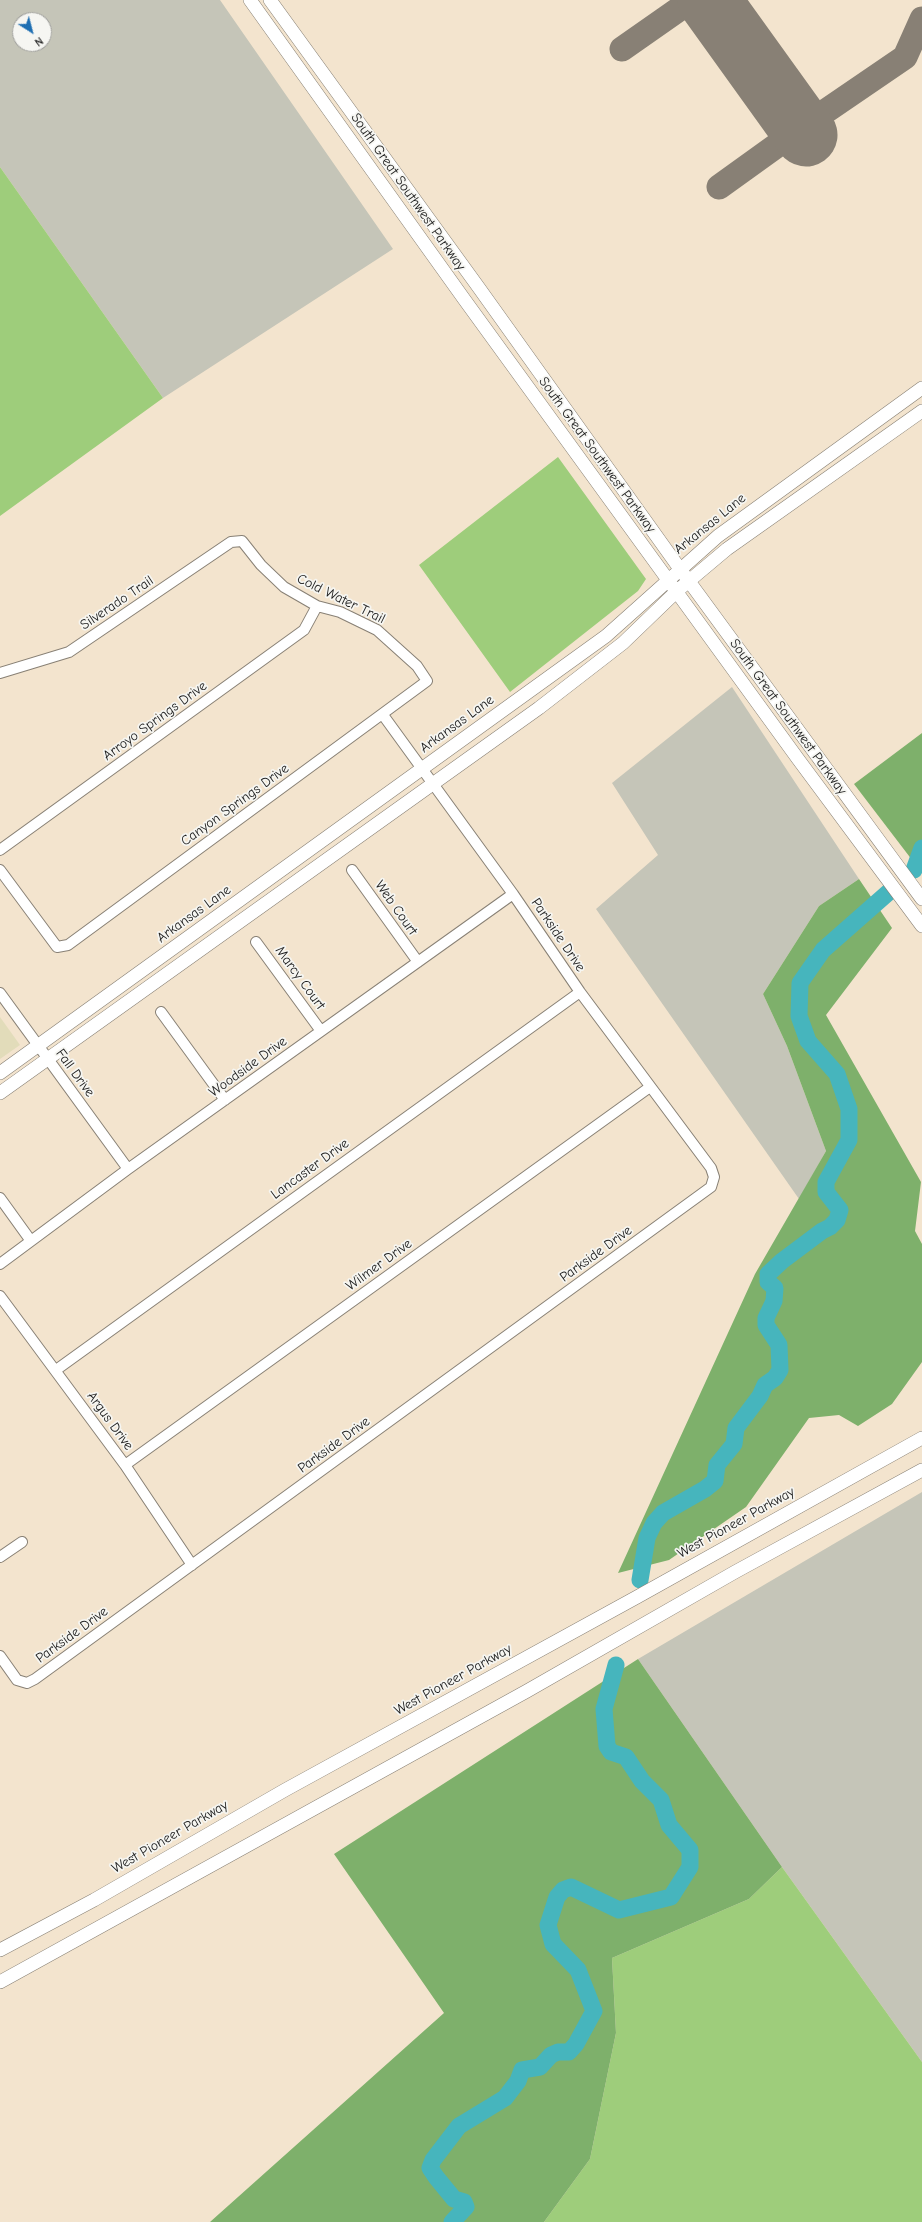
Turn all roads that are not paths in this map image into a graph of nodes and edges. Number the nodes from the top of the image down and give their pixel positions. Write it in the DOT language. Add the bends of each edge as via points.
graph roads {
  1 [pos="250,0"];
  2 [pos="270,0"];
  3 [pos="479,288"];
  4 [pos="464,299"];
  5 [pos="922,388"];
  6 [pos="922,411"];
  7 [pos="580,430"];
  8 [pos="567,440"];
  9 [pos="242,542"];
  10 [pos="680,569"];
  11 [pos="668,579"];
  12 [pos="689,581"];
  13 [pos="677,591"];
  14 [pos="318,606"];
  15 [pos="0,673"];
  16 [pos="427,681"];
  17 [pos="383,716"];
  18 [pos="422,770"];
  19 [pos="432,783"];
  20 [pos="0,850"];
  21 [pos="0,870"];
  22 [pos="352,870"];
  23 [pos="513,894"];
  24 [pos="922,899"];
  25 [pos="922,926"];
  26 [pos="256,942"];
  27 [pos="418,962"];
  28 [pos="580,992"];
  29 [pos="0,993"];
  30 [pos="161,1012"];
  31 [pos="321,1031"];
  32 [pos="39,1046"];
  33 [pos="48,1058"];
  34 [pos="0,1073"];
  35 [pos="650,1087"];
  36 [pos="0,1093"];
  37 [pos="225,1100"];
  38 [pos="128,1169"];
  39 [pos="0,1198"];
  40 [pos="31,1241"];
  41 [pos="0,1264"];
  42 [pos="0,1296"];
  43 [pos="56,1370"];
  44 [pos="922,1438"];
  45 [pos="125,1465"];
  46 [pos="922,1470"];
  47 [pos="22,1542"];
  48 [pos="0,1557"];
  49 [pos="192,1565"];
  50 [pos="0,1656"];
  51 [pos="0,1950"];
  52 [pos="0,1982"];
  1 -- 4 [label="main road, South Great Southwest Parkway"];
  2 -- 3 [label="main road, South Great Southwest Parkway"];
  3 -- 4 [label="main road"];
  3 -- 7 [label="main road, South Great Southwest Parkway"];
  4 -- 8 [label="main road, South Great Southwest Parkway"];
  5 -- 10 [label="main road, Arkansas Lane" via="779,490 718,536"];
  6 -- 12 [label="main road" via="727,549"];
  7 -- 8 [label="main road"];
  7 -- 10 [label="main road, South Great Southwest Parkway"];
  8 -- 11 [label="main road, South Great Southwest Parkway"];
  9 -- 14 [label="street, Cold Water Trail" via="284,587"];
  9 -- 15 [label="street, Silverado Trail" via="231,542 69,652"];
  10 -- 11 [label="main road, Arkansas Lane"];
  10 -- 12 [label="main road, South Great Southwest Parkway"];
  11 -- 13 [label="main road, South Great Southwest Parkway"];
  11 -- 18 [label="main road, Arkansas Lane" via="606,636"];
  12 -- 13 [label="main road"];
  12 -- 24 [label="main road, South Great Southwest Parkway"];
  13 -- 19 [label="main road" via="618,647 539,708"];
  13 -- 25 [label="main road, South Great Southwest Parkway"];
  14 -- 16 [label="street, Cold Water Trail" via="340,612 376,630 417,666"];
  14 -- 20 [label="street, Arroyo Springs Drive" via="304,630"];
  16 -- 17 [label="street, Canyon Springs Drive"];
  17 -- 18 [label="street, Parkside Drive"];
  17 -- 21 [label="street, Canyon Springs Drive" via="68,945 57,946"];
  18 -- 19 [label="street, Parkside Drive"];
  18 -- 32 [label="main road, Arkansas Lane"];
  19 -- 23 [label="street, Parkside Drive"];
  19 -- 33 [label="main road"];
  22 -- 27 [label="street, Web Court"];
  23 -- 27 [label="street, Woodside Drive"];
  23 -- 28 [label="street, Parkside Drive"];
  26 -- 31 [label="street, Marcy Court"];
  27 -- 31 [label="street, Woodside Drive"];
  28 -- 35 [label="street, Parkside Drive"];
  28 -- 43 [label="street, Lancaster Drive"];
  29 -- 32 [label="street, Fall Drive"];
  30 -- 37 [label="street"];
  31 -- 37 [label="street, Woodside Drive"];
  32 -- 33 [label="street, Fall Drive"];
  32 -- 34 [label="main road, Arkansas Lane"];
  33 -- 36 [label="main road"];
  33 -- 38 [label="street, Fall Drive"];
  35 -- 45 [label="street, Wilmer Drive"];
  35 -- 49 [label="street, Parkside Drive" via="711,1168 714,1177 712,1187"];
  37 -- 38 [label="street, Woodside Drive"];
  38 -- 40 [label="street, Woodside Drive"];
  39 -- 40 [label="street"];
  40 -- 41 [label="street, Woodside Drive"];
  42 -- 43 [label="street, Argus Drive"];
  43 -- 45 [label="street, Argus Drive"];
  44 -- 51 [label="main road, West Pioneer Parkway"];
  45 -- 49 [label="street, Argus Drive"];
  46 -- 52 [label="main road"];
  47 -- 48 [label="street"];
  49 -- 50 [label="street, Parkside Drive" via="27,1683 17,1680"];
}
